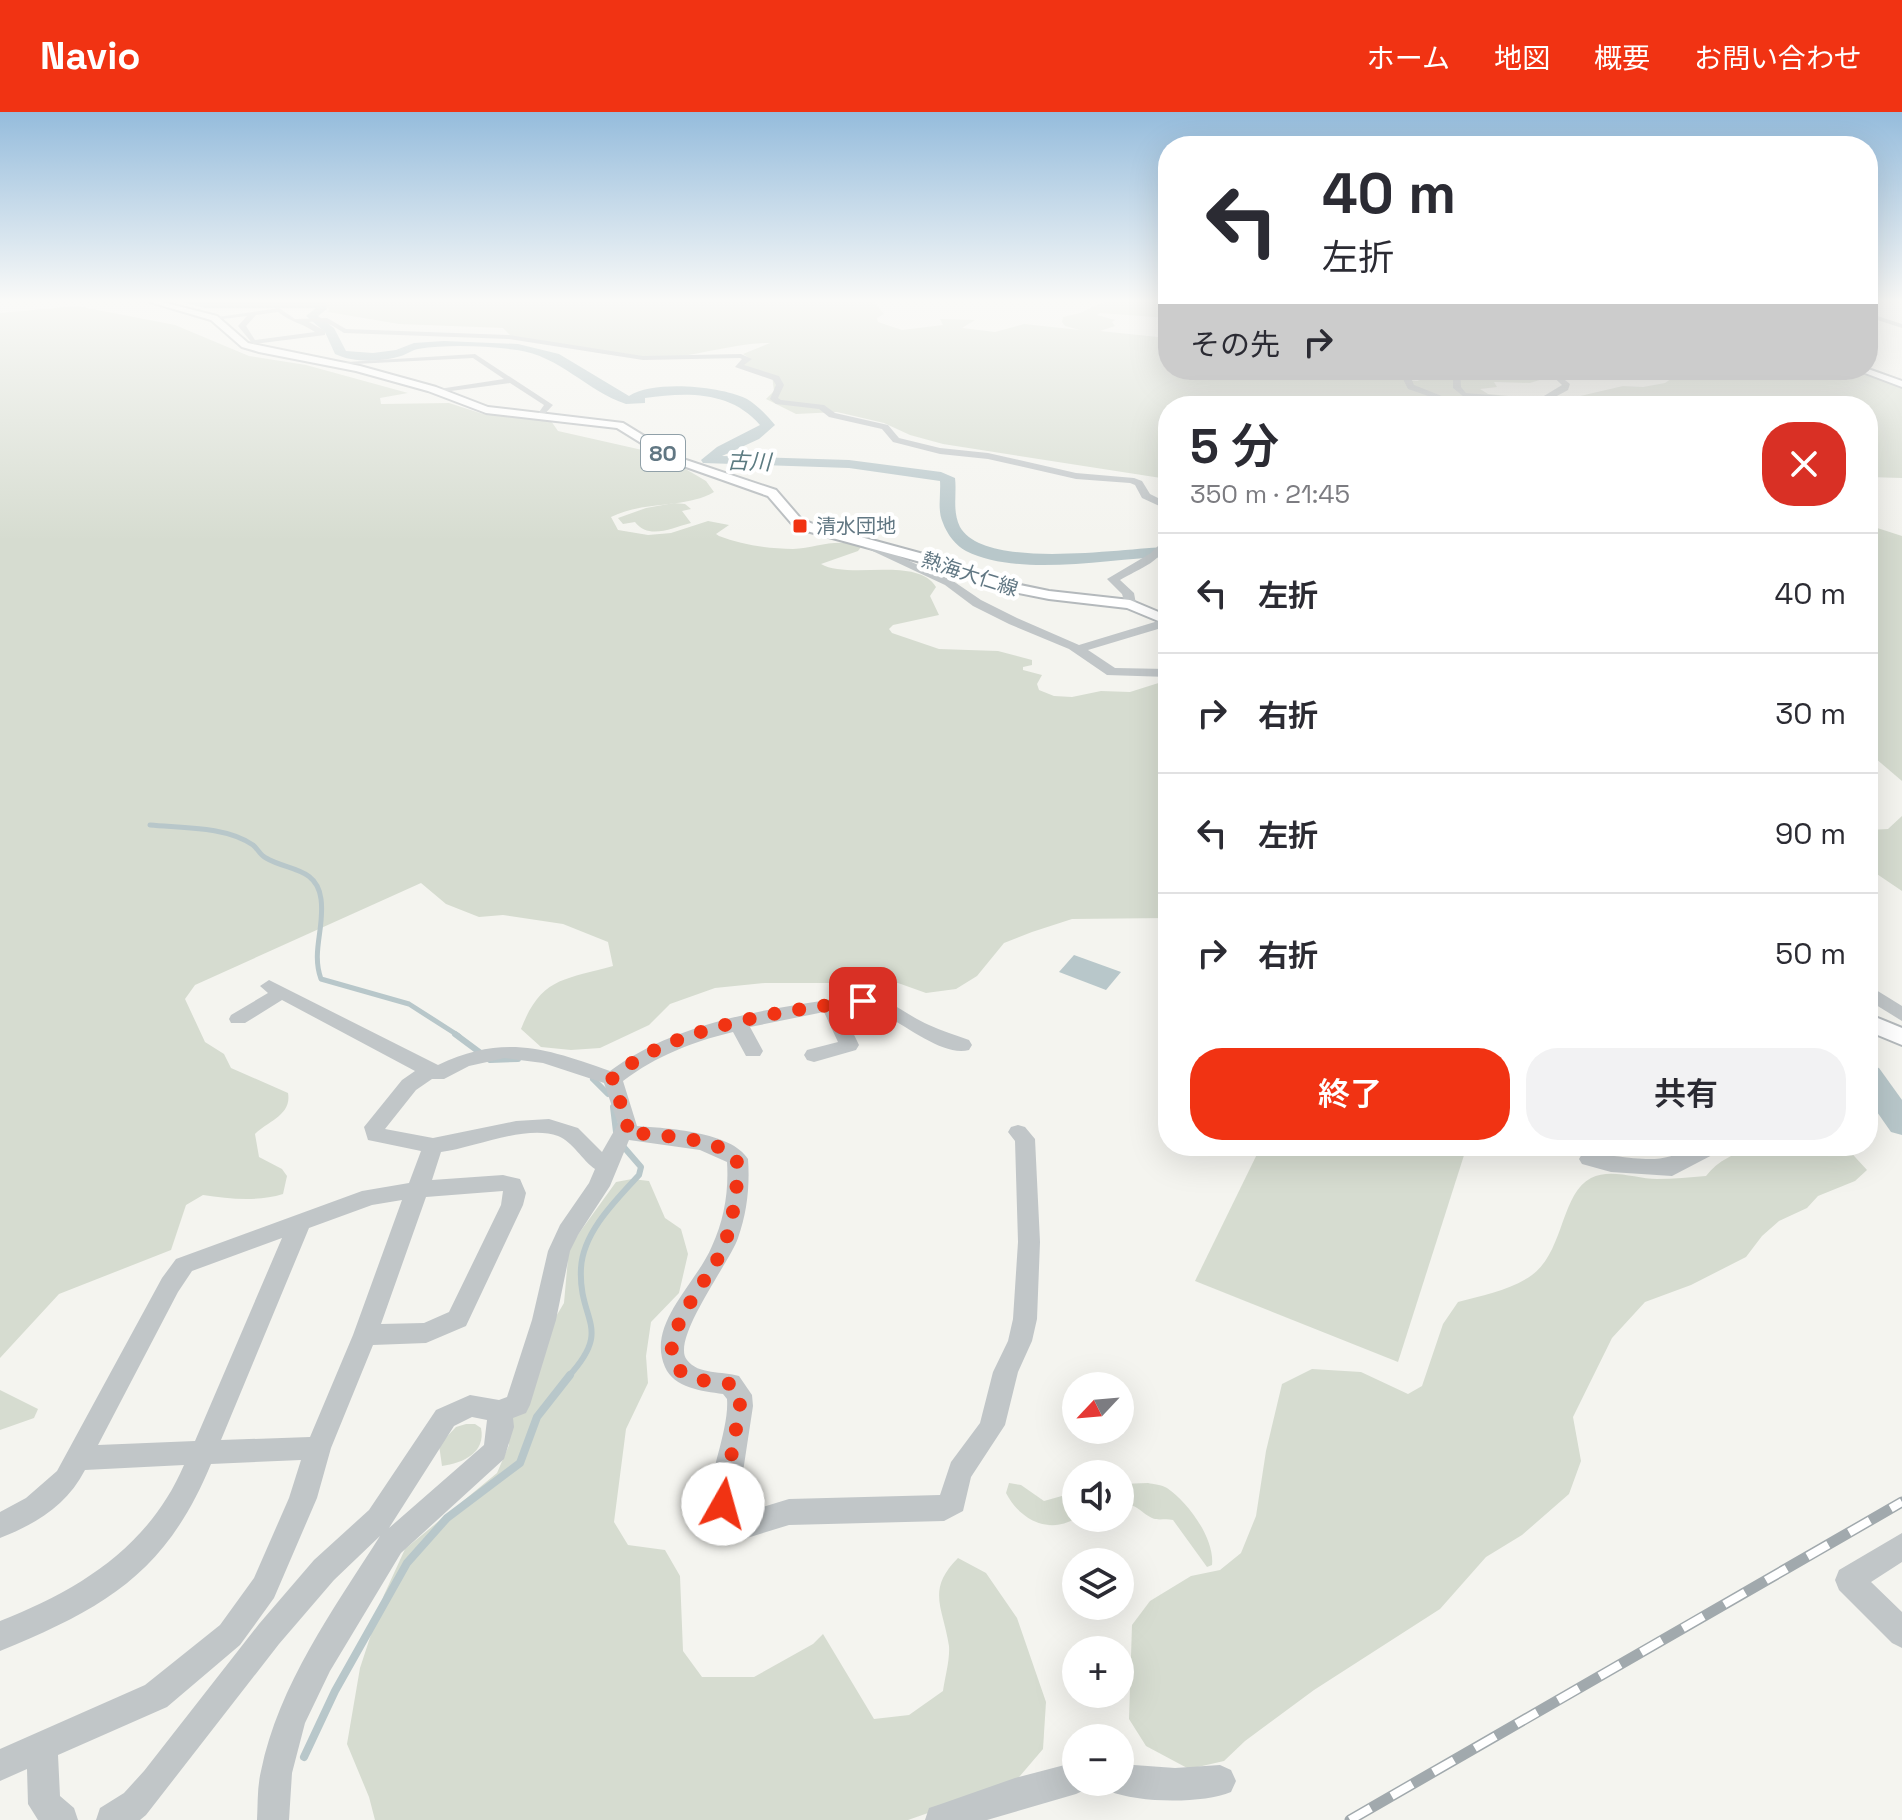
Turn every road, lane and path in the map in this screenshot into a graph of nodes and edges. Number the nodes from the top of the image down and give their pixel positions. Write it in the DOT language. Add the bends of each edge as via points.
graph roads {
  1 [pos="404,382"];
  2 [pos="501,382"];
  3 [pos="515,382"];
  4 [pos="779,382"];
  5 [pos="1408,382"];
  6 [pos="1457,382"];
  7 [pos="1563,382"];
  8 [pos="439,391"];
  9 [pos="1434,396"];
  10 [pos="1475,396"];
  11 [pos="1551,396"];
  12 [pos="538,416"];
  13 [pos="1158,502"];
  14 [pos="868,543"];
  15 [pos="1158,549"];
  16 [pos="1130,604"];
  17 [pos="1158,617"];
  18 [pos="1117,620"];
  19 [pos="1158,624"];
  20 [pos="1138,629"];
  21 [pos="1078,649"];
  22 [pos="1158,673"];
  23 [pos="1878,998"];
  24 [pos="830,1005"];
  25 [pos="1902,1015"];
  26 [pos="238,1019"];
  27 [pos="738,1023"];
  28 [pos="1878,1026"];
  29 [pos="1902,1037"];
  30 [pos="962,1045"];
  31 [pos="753,1051"];
  32 [pos="814,1055"];
  33 [pos="431,1070"];
  34 [pos="612,1079"];
  35 [pos="625,1132"];
  36 [pos="1018,1132"];
  37 [pos="433,1146"];
  38 [pos="1694,1156"];
  39 [pos="1590,1159"];
  40 [pos="607,1166"];
  41 [pos="414,1190"];
  42 [pos="300,1223"];
  43 [pos="365,1335"];
  44 [pos="499,1411"];
  45 [pos="318,1448"];
  46 [pos="203,1453"];
  47 [pos="78,1458"];
  48 [pos="0,1525"];
  49 [pos="1902,1546"];
  50 [pos="1902,1633"];
  51 [pos="0,1636"];
  52 [pos="42,1748"];
  53 [pos="0,1765"];
  54 [pos="1134,1781"];
  55 [pos="1220,1781"];
  56 [pos="1062,1782"];
  57 [pos="62,1820"];
  58 [pos="112,1820"];
  59 [pos="273,1820"];
  60 [pos="941,1820"];
  1 -- 8 [label="main road, 熱海大仁線 / 80"];
  2 -- 8 [label="street"];
  3 -- 12 [label="street" via="549,405"];
  4 -- 13 [label="street" via="774,399 779,402 818,406 832,415 880,425 896,440 1076,476 1131,480"];
  5 -- 9 [label="street"];
  6 -- 10 [label="street" via="1464,395"];
  7 -- 11 [label="street" via="1565,388"];
  8 -- 12 [label="main road, 熱海大仁線 / 80" via="486,410"];
  12 -- 14 [label="main road, 熱海大仁線 / 80" via="627,428 676,460 772,493 797,522"];
  14 -- 16 [label="main road, 熱海大仁線 / 80" via="1023,591"];
  14 -- 21 [label="street" via="955,586 977,603"];
  15 -- 16 [label="street" via="1113,579 1128,593"];
  16 -- 17 [label="main road, 熱海大仁線 / 80"];
  18 -- 20 [label="street"];
  19 -- 20 [label="street"];
  20 -- 21 [label="street"];
  21 -- 22 [label="street" via="1112,672"];
  23 -- 25 [label="street"];
  24 -- 27 [label="street"];
  24 -- 30 [label="street" via="870,1001"];
  24 -- 32 [label="street" via="849,1045"];
  26 -- 33 [label="street" via="275,989"];
  27 -- 31 [label="street"];
  27 -- 34 [label="street" via="670,1044"];
  28 -- 29 [label="main road"];
  33 -- 34 [label="street" via="437,1074 480,1054 508,1050"];
  33 -- 37 [label="street" via="401,1093 374,1132"];
  34 -- 35 [label="street" via="628,1124"];
  35 -- 36 [label="street" via="714,1146 737,1159 730,1229 721,1254 678,1324 671,1355 692,1378 730,1384 739,1395 722,1523 747,1525 789,1512 928,1509 953,1502 959,1468 989,1432 1023,1325 1027,1201 1025,1139"];
  35 -- 40 [label="street"];
  37 -- 40 [label="street" via="498,1131 555,1128 569,1132 593,1159"];
  37 -- 41 [label="street"];
  38 -- 39 [label="street" via="1672,1168"];
  40 -- 44 [label="street" via="559,1251 517,1405"];
  41 -- 42 [label="street" via="357,1201"];
  41 -- 43 [label="street"];
  41 -- 43 [label="street" via="503,1183 512,1185 515,1193 458,1319 426,1333"];
  42 -- 46 [label="street"];
  42 -- 47 [label="street" via="184,1265"];
  43 -- 45 [label="street"];
  44 -- 58 [label="street" via="470,1406 445,1418 379,1519 324,1570 155,1782"];
  44 -- 59 [label="street" via="495,1451 391,1544 319,1660 290,1720 276,1773"];
  45 -- 46 [label="street"];
  45 -- 52 [label="street" via="264,1588 230,1635 156,1696"];
  46 -- 47 [label="street"];
  46 -- 51 [label="street" via="178,1509 136,1561 73,1605"];
  47 -- 48 [label="street" via="66,1480 42,1503"];
  49 -- 50 [label="street" via="1849,1580"];
  52 -- 53 [label="street"];
  52 -- 57 [label="street" via="44,1804"];
  54 -- 55 [label="street"];
  56 -- 60 [label="street"];
}
